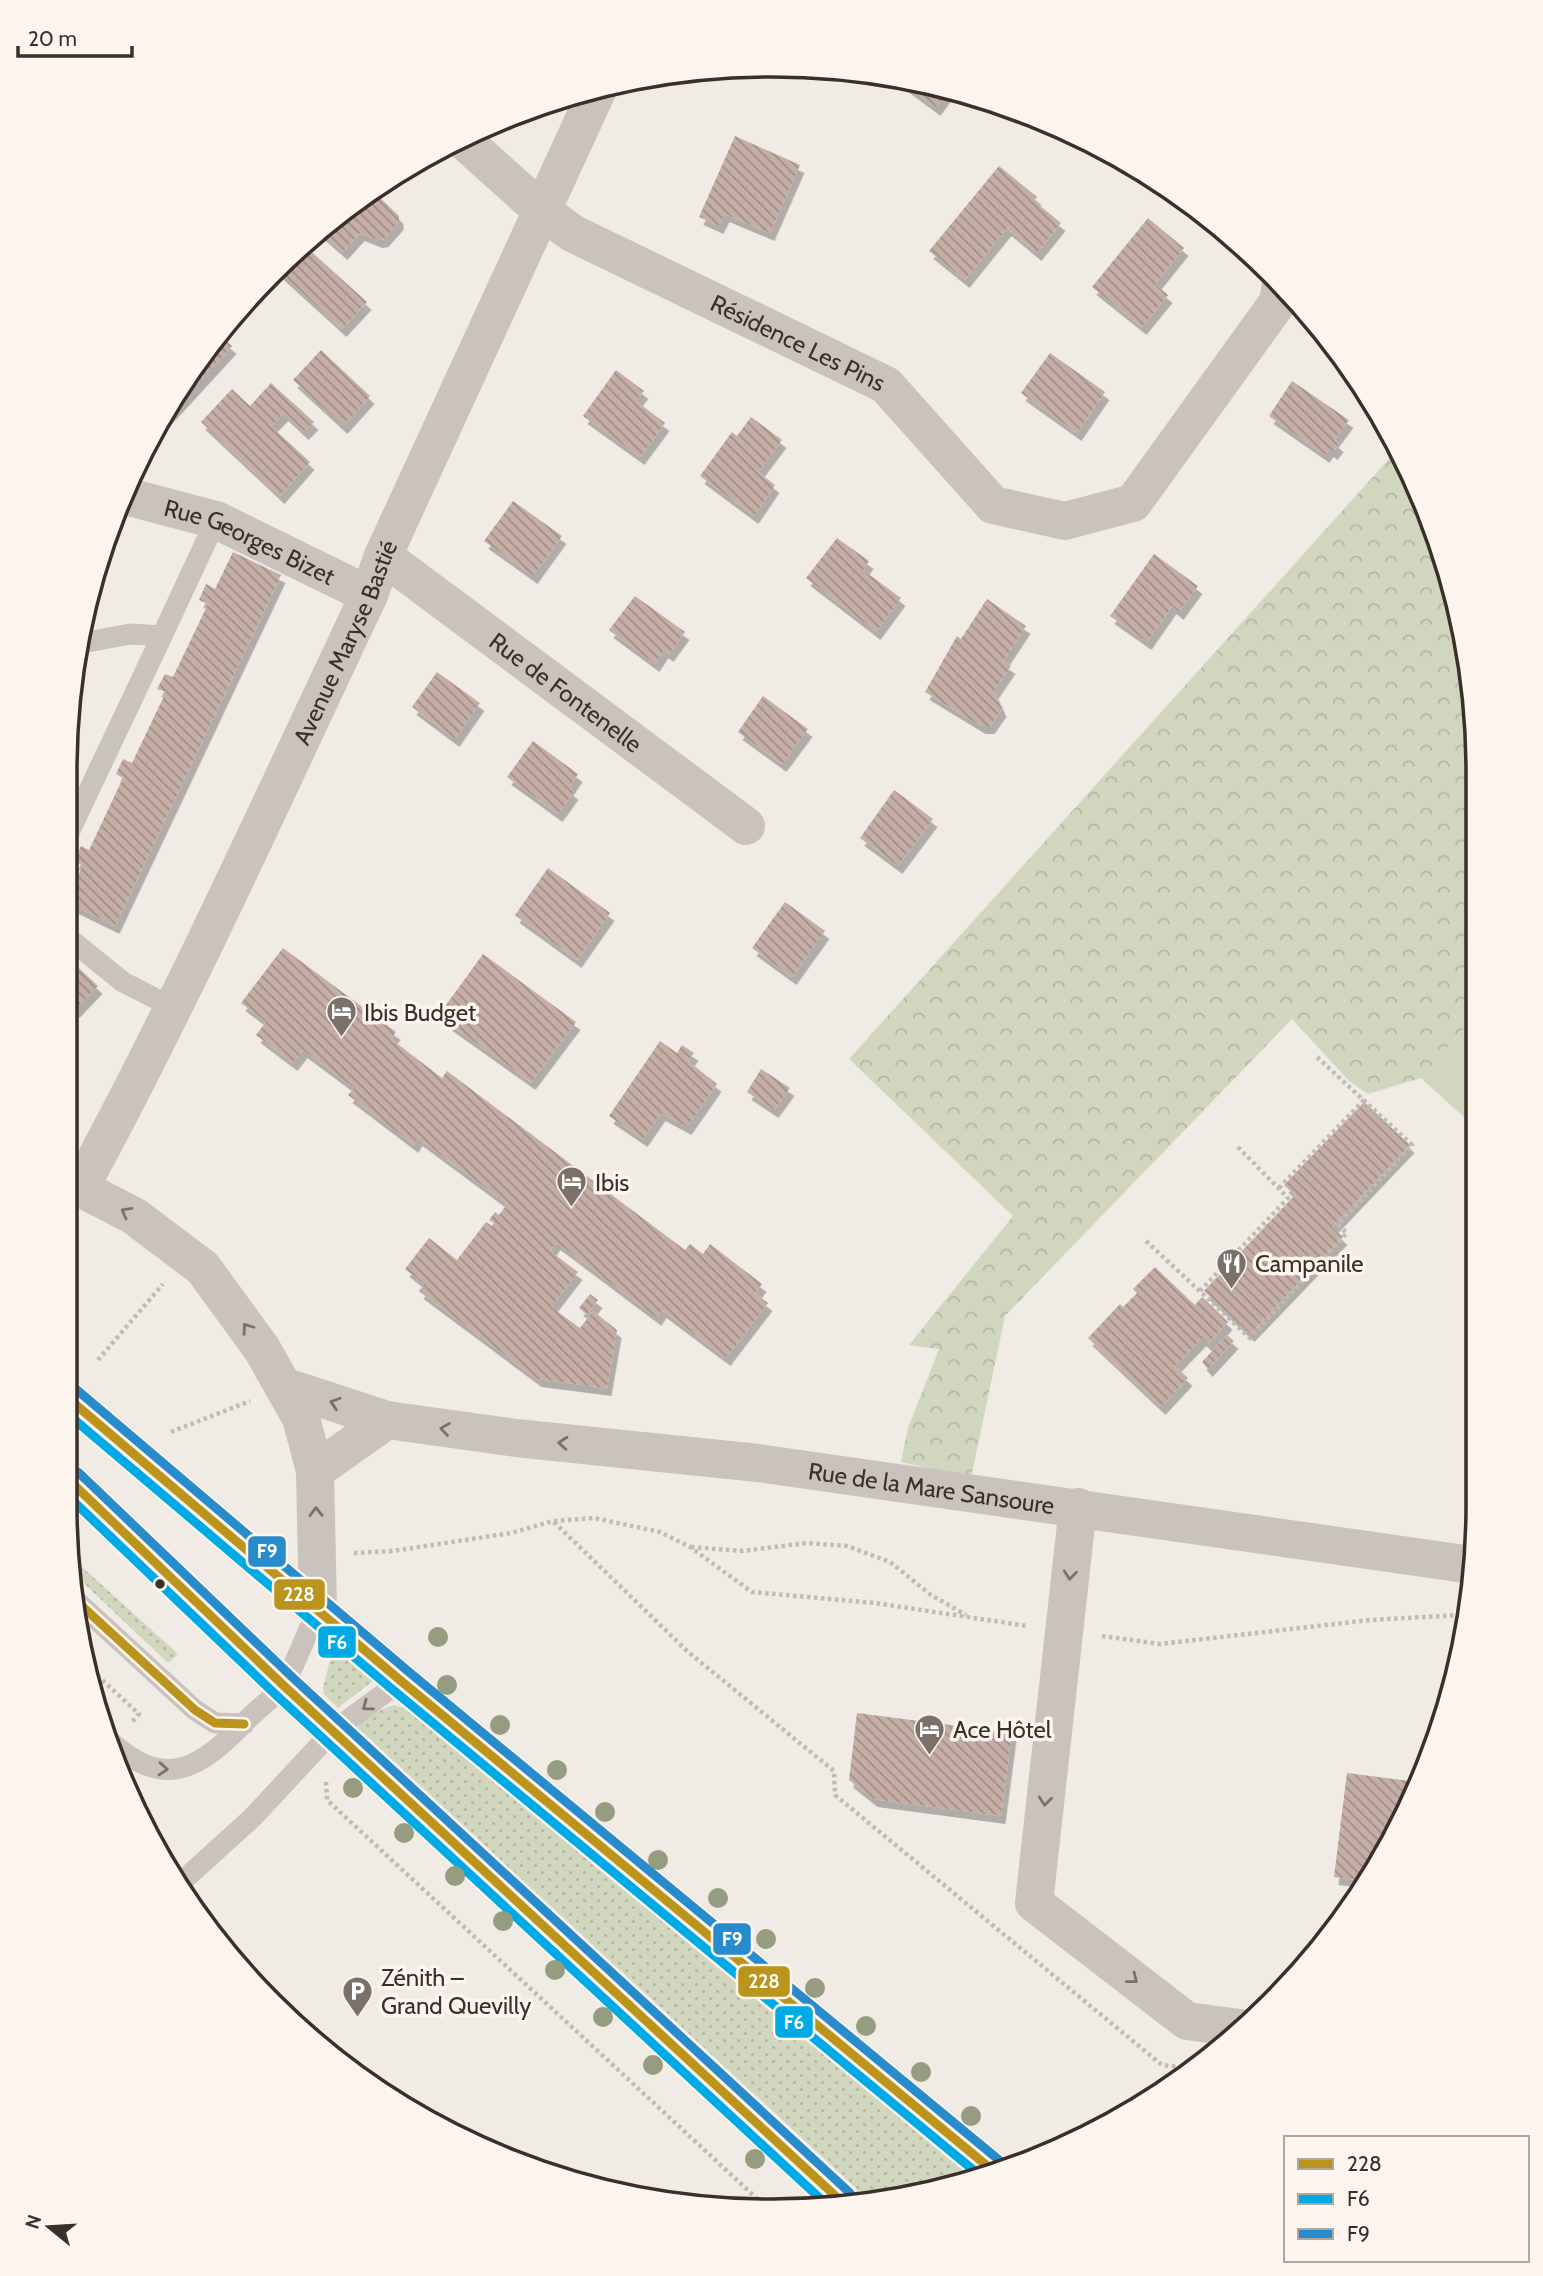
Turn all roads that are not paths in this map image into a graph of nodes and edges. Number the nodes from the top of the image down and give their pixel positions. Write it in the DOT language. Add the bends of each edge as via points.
graph roads {
  1 [pos="592,101"];
  2 [pos="470,146"];
  3 [pos="541,210"];
  4 [pos="1279,297"];
  5 [pos="134,498"];
  6 [pos="216,520"];
  7 [pos="383,556"];
  8 [pos="369,595"];
  9 [pos="162,636"];
  10 [pos="89,642"];
  11 [pos="77,816"];
  12 [pos="746,826"];
  13 [pos="77,945"];
  14 [pos="174,1008"];
  15 [pos="77,1181"];
  16 [pos="77,1188"];
  17 [pos="283,1386"];
  18 [pos="77,1406"];
  19 [pos="387,1420"];
  20 [pos="315,1471"];
  21 [pos="77,1487"];
  22 [pos="1078,1507"];
  23 [pos="1463,1564"];
  24 [pos="85,1609"];
  25 [pos="318,1611"];
  26 [pos="401,1681"];
  27 [pos="283,1685"];
  28 [pos="244,1724"];
  29 [pos="333,1731"];
  30 [pos="124,1754"];
  31 [pos="186,1878"];
  32 [pos="1229,2027"];
  33 [pos="986,2165"];
  34 [pos="835,2196"];
  1 -- 3 [label="street, Avenue Maryse Bastié"];
  2 -- 3 [label="street, Résidence Les Pins"];
  3 -- 4 [label="street, Résidence Les Pins" via="572,233 886,385 993,505 1065,521 1133,503"];
  3 -- 7 [label="street, Avenue Maryse Bastié"];
  5 -- 6 [label="street, Rue Georges Bizet"];
  6 -- 8 [label="street, Rue Georges Bizet"];
  6 -- 9 [label="lane"];
  7 -- 8 [label="street, Avenue Maryse Bastié"];
  7 -- 12 [label="street, Rue de Fontenelle"];
  8 -- 14 [label="street, Avenue Maryse Bastié"];
  9 -- 10 [label="lane" via="130,634"];
  9 -- 11 [label="lane"];
  13 -- 14 [label="lane" via="123,982"];
  14 -- 15 [label="street, Avenue Maryse Bastié"];
  17 -- 16 [label="street, one-way" via="203,1268 134,1216"];
  19 -- 17 [label="street, Rue de la Mare Sansoure, one-way"];
  17 -- 20 [label="street" via="301,1418"];
  18 -- 25 [label="main road"];
  19 -- 20 [label="street"];
  22 -- 19 [label="street, Rue de la Mare Sansoure, one-way" via="758,1463"];
  25 -- 20 [label="street, one-way"];
  21 -- 27 [label="main road"];
  22 -- 23 [label="street, Rue de la Mare Sansoure"];
  22 -- 32 [label="street, one-way" via="1034,1903 1187,2021"];
  24 -- 28 [label="lane" via="195,1710 215,1723"];
  25 -- 26 [label="main road"];
  25 -- 27 [label="lane"];
  26 -- 29 [label="lane, one-way"];
  26 -- 33 [label="main road"];
  27 -- 28 [label="lane"];
  27 -- 29 [label="main road"];
  30 -- 28 [label="lane, one-way" via="150,1768 174,1770 212,1754"];
  29 -- 31 [label="lane" via="252,1818"];
  29 -- 34 [label="main road"];
}
